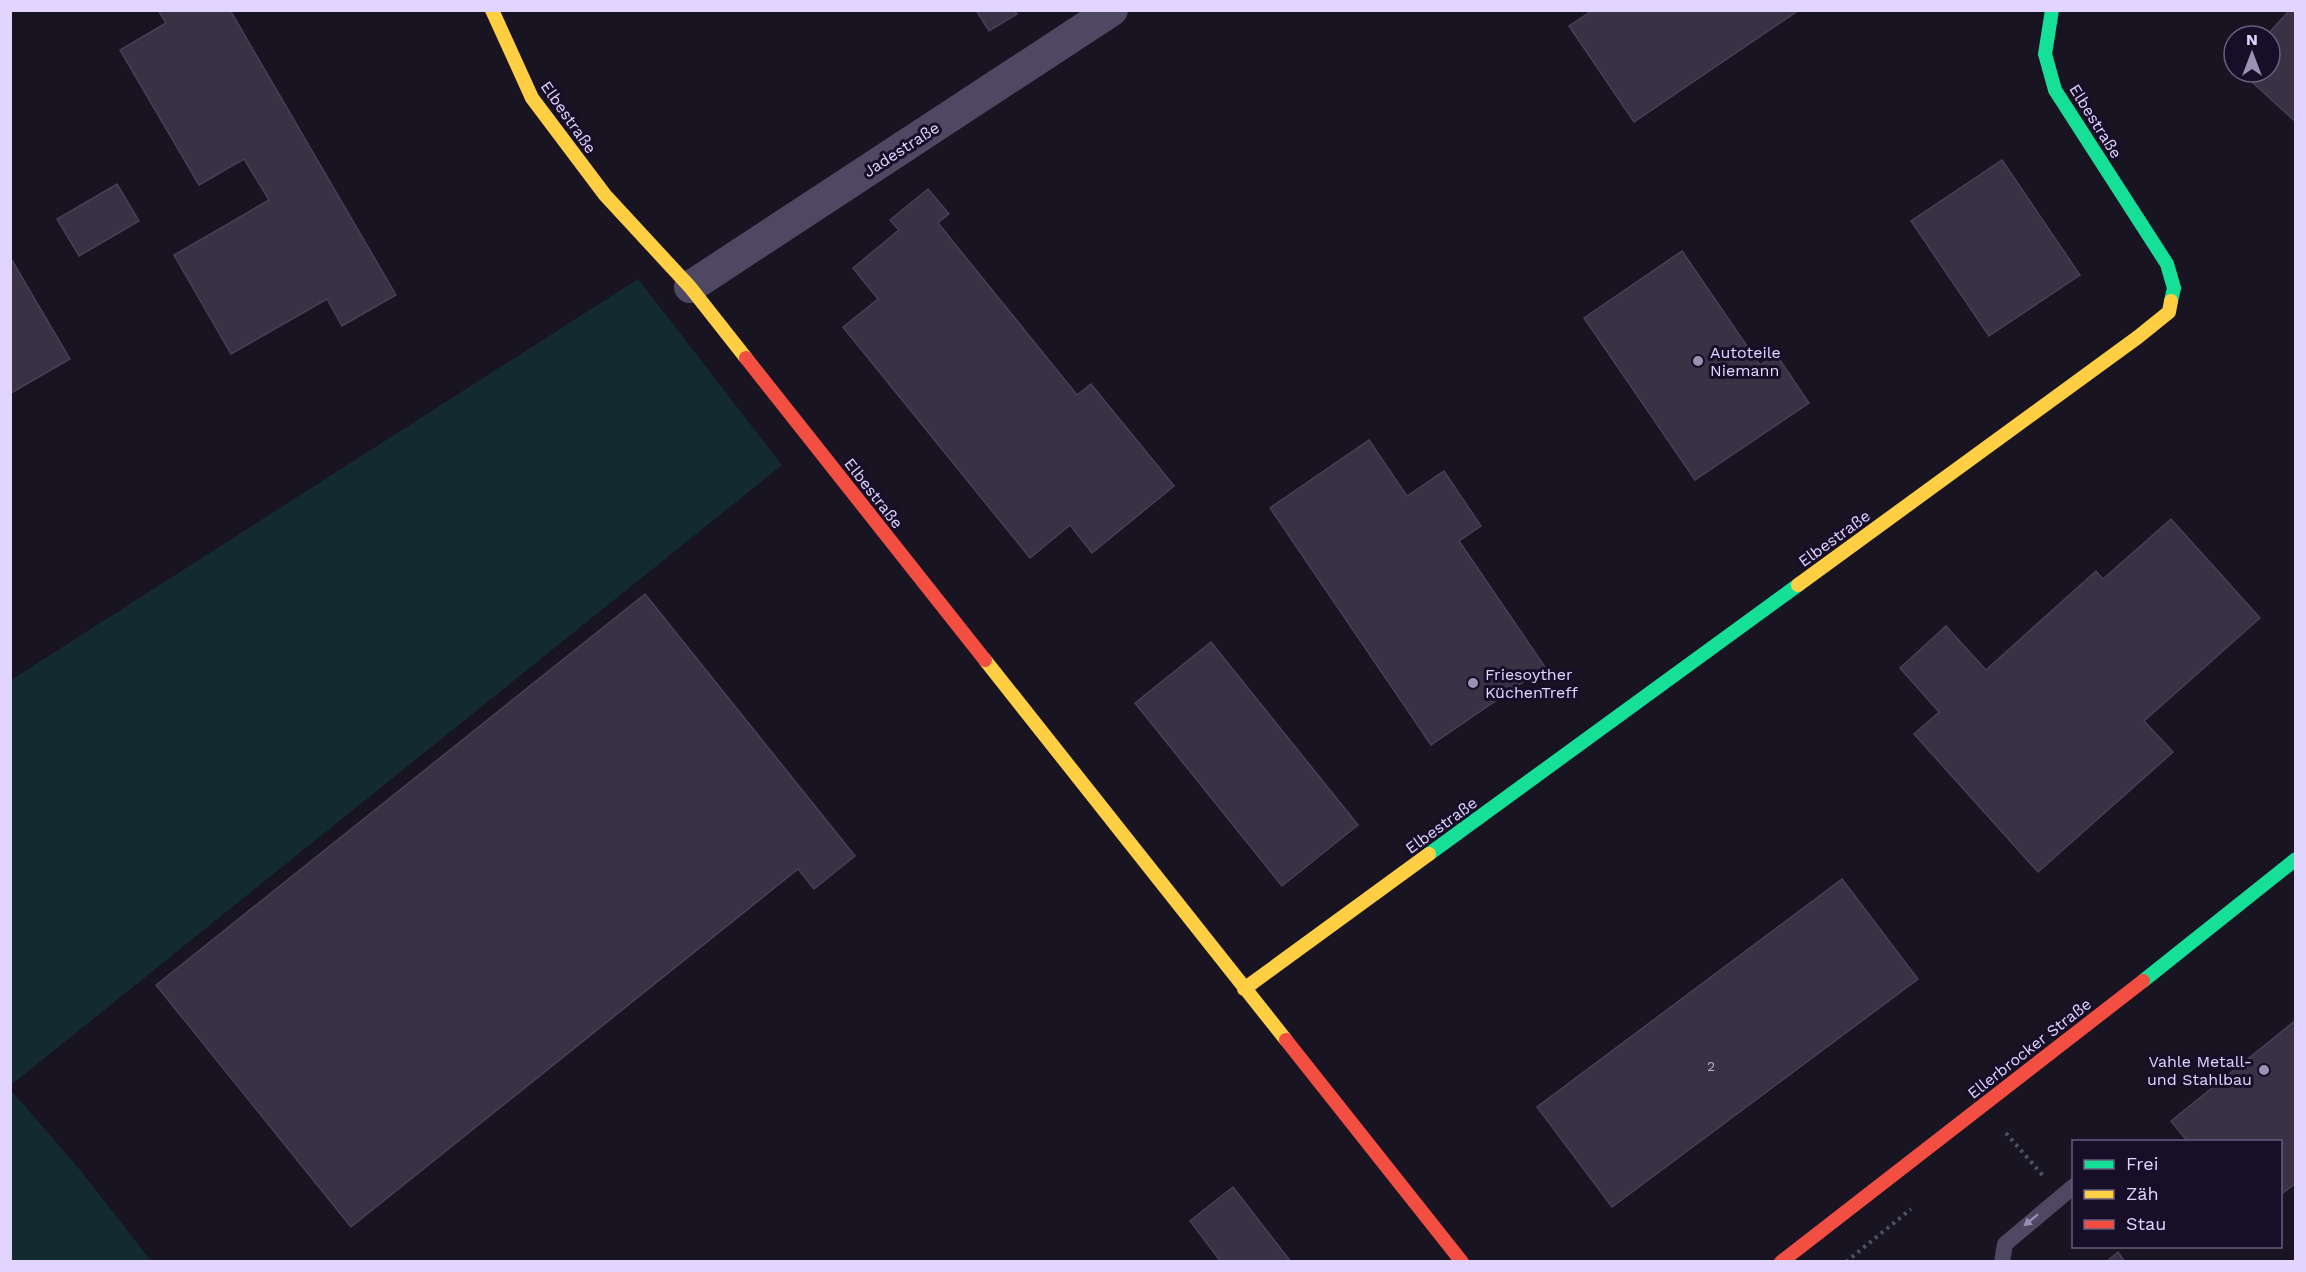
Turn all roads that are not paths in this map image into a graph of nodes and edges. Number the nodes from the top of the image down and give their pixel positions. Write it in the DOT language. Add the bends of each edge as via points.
graph roads {
  1 [pos="492,10"];
  2 [pos="1112,10"];
  3 [pos="2052,10"];
  4 [pos="690,287"];
  5 [pos="2295,859"];
  6 [pos="1245,989"];
  7 [pos="2067,1191"];
  8 [pos="1462,1262"];
  9 [pos="1781,1262"];
  10 [pos="2002,1262"];
  1 -- 4 [label="street, Elbestraße" via="532,98 605,195"];
  2 -- 4 [label="street, Jadestraße"];
  3 -- 6 [label="street, Elbestraße" via="2045,54 2055,90 2167,264 2174,288 2169,312"];
  4 -- 6 [label="street, Elbestraße"];
  5 -- 9 [label="street, Ellerbrocker Straße"];
  6 -- 8 [label="street, Elbestraße"];
  7 -- 10 [label="lane, one-way" via="2005,1244"];
}
